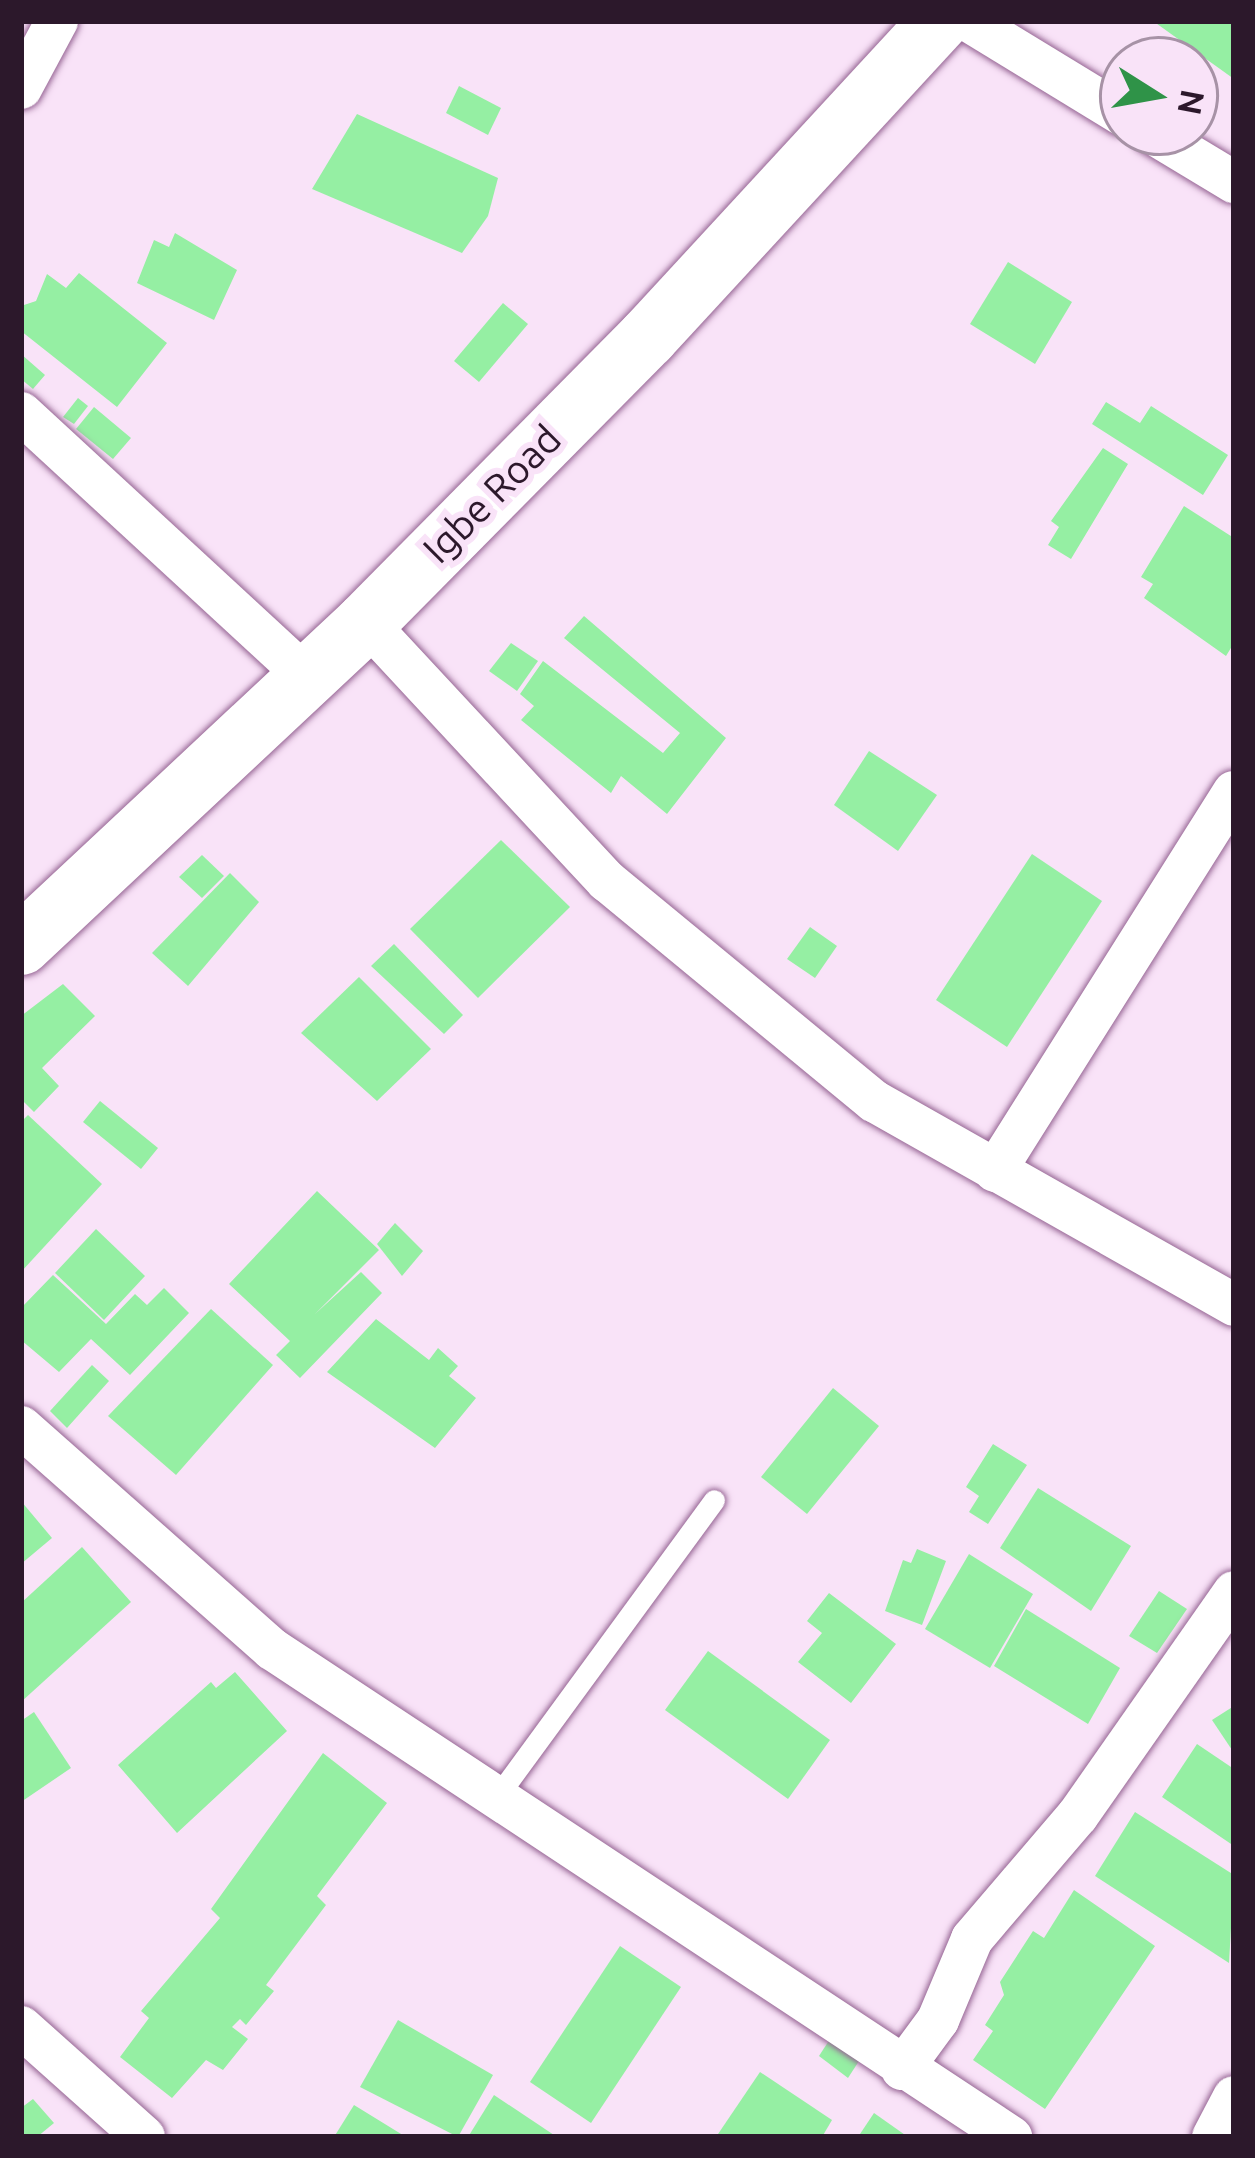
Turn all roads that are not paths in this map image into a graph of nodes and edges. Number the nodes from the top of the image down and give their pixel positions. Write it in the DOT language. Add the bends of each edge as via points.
graph roads {
  1 [pos="57,21"];
  2 [pos="940,21"];
  3 [pos="969,21"];
  4 [pos="21,88"];
  5 [pos="1099,100"];
  6 [pos="1191,156"];
  7 [pos="1234,182"];
  8 [pos="21,413"];
  9 [pos="365,622"];
  10 [pos="308,678"];
  11 [pos="1234,792"];
  12 [pos="21,944"];
  13 [pos="995,1171"];
  14 [pos="1234,1305"];
  15 [pos="21,1427"];
  16 [pos="714,1500"];
  17 [pos="1234,1592"];
  18 [pos="496,1798"];
  19 [pos="21,2026"];
  20 [pos="902,2069"];
  21 [pos="1234,2097"];
  22 [pos="144,2137"];
  23 [pos="1012,2137"];
  24 [pos="1213,2137"];
  1 -- 4 [label="street"];
  2 -- 9 [label="street, Igbe Road" via="648,337"];
  3 -- 5 [label="street"];
  6 -- 7 [label="street"];
  8 -- 10 [label="street"];
  9 -- 10 [label="street, Igbe Road"];
  9 -- 13 [label="street" via="607,881 874,1101"];
  10 -- 12 [label="street, Igbe Road"];
  11 -- 13 [label="street"];
  13 -- 14 [label="street"];
  15 -- 18 [label="street" via="272,1648"];
  16 -- 18 [label="lane"];
  17 -- 20 [label="street" via="1078,1815 972,1939 938,2020"];
  18 -- 20 [label="street"];
  19 -- 22 [label="street"];
  20 -- 23 [label="street"];
  21 -- 24 [label="street"];
}
